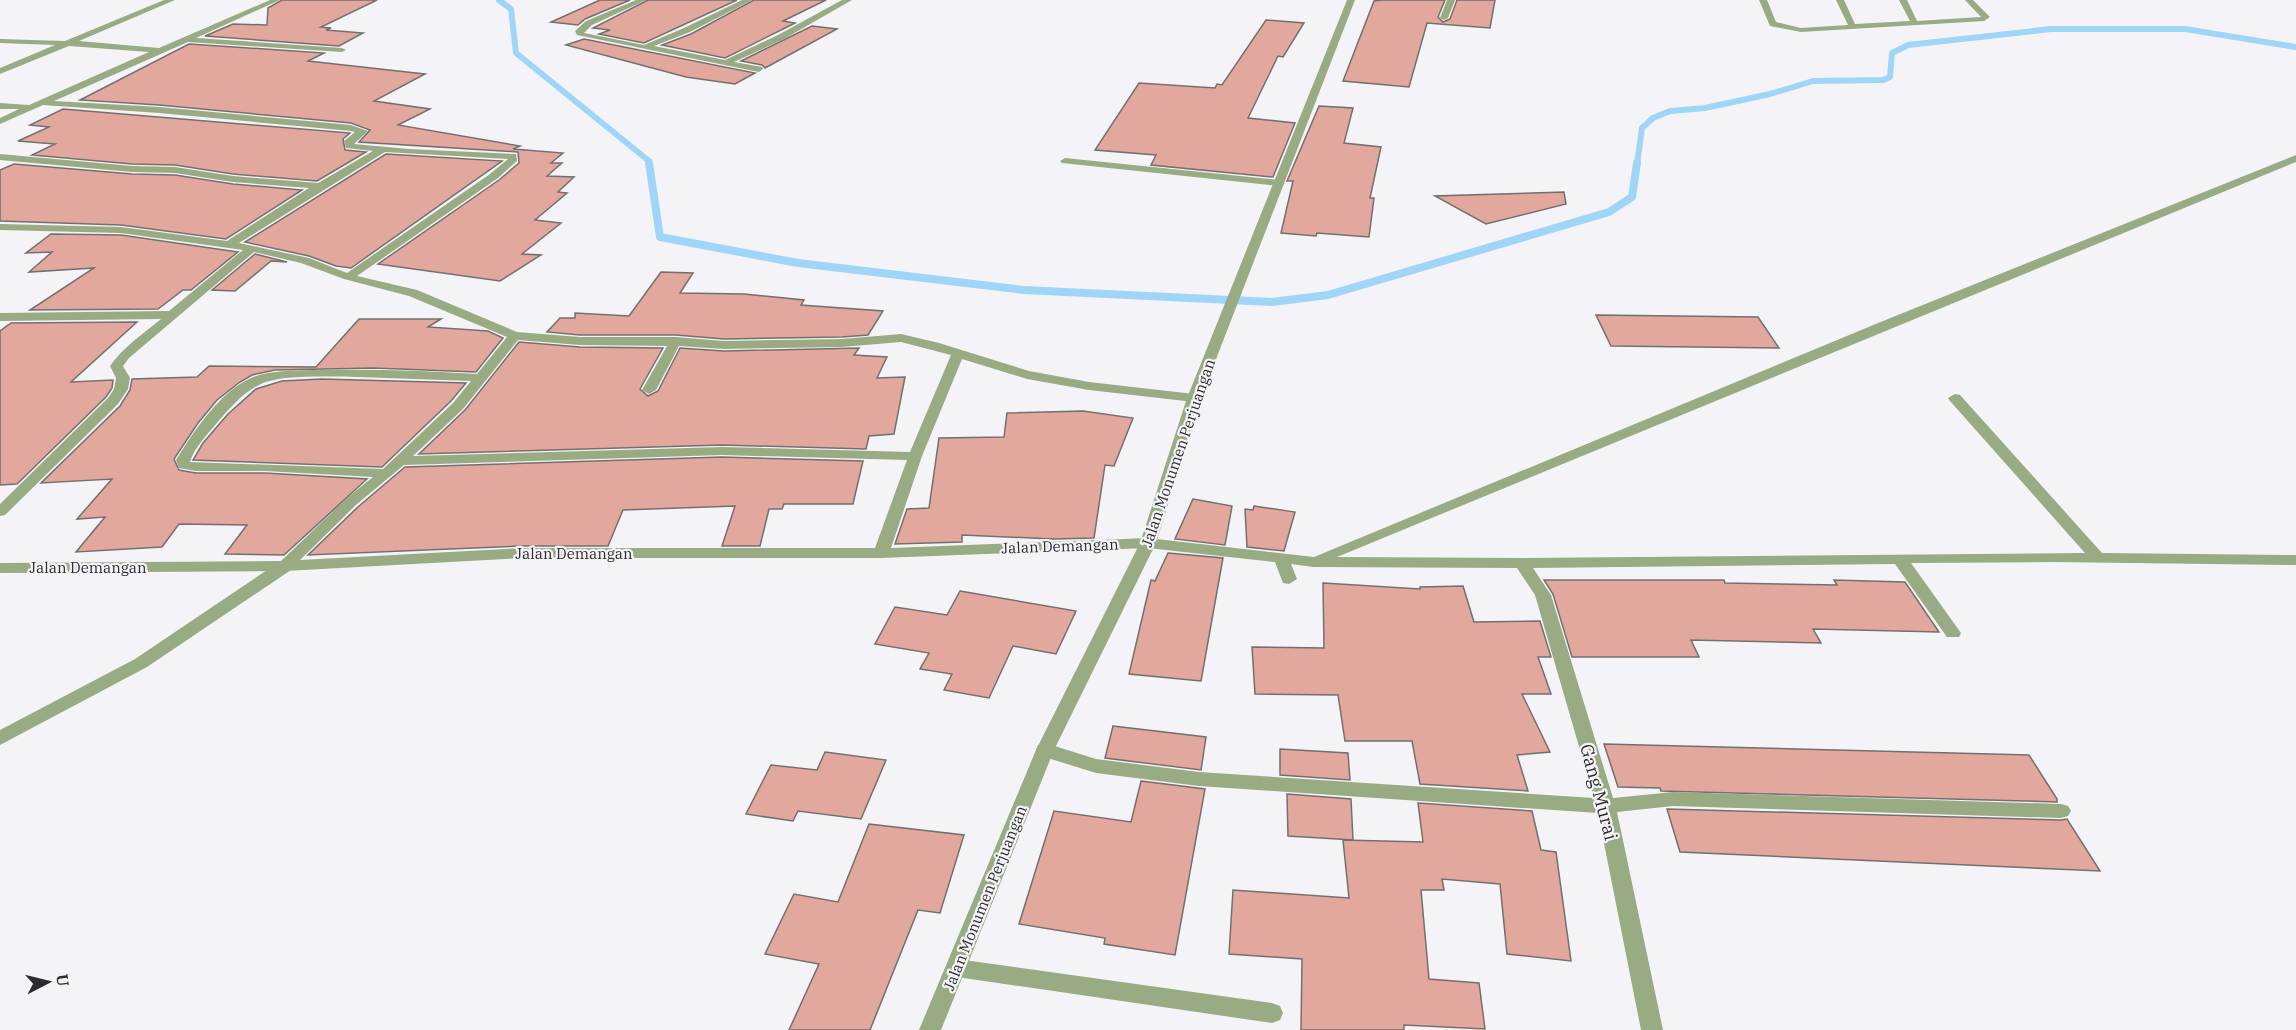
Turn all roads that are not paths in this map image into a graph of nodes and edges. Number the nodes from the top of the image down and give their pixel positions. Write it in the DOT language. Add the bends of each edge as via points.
graph roads {
  1 [pos="171,0"];
  2 [pos="276,0"];
  3 [pos="642,0"];
  4 [pos="748,0"];
  5 [pos="848,0"];
  6 [pos="1351,0"];
  7 [pos="1450,0"];
  8 [pos="1763,0"];
  9 [pos="1840,0"];
  10 [pos="1903,0"];
  11 [pos="1970,0"];
  12 [pos="1444,18"];
  13 [pos="1915,24"];
  14 [pos="1853,28"];
  15 [pos="188,40"];
  16 [pos="0,41"];
  17 [pos="68,44"];
  18 [pos="645,47"];
  19 [pos="342,50"];
  20 [pos="164,51"];
  21 [pos="725,63"];
  22 [pos="759,69"];
  23 [pos="0,71"];
  24 [pos="45,103"];
  25 [pos="0,106"];
  26 [pos="32,107"];
  27 [pos="0,121"];
  28 [pos="382,150"];
  29 [pos="0,157"];
  30 [pos="2296,158"];
  31 [pos="1065,161"];
  32 [pos="1279,183"];
  33 [pos="320,186"];
  34 [pos="0,227"];
  35 [pos="229,244"];
  36 [pos="252,248"];
  37 [pos="348,277"];
  38 [pos="172,315"];
  39 [pos="1,317"];
  40 [pos="515,336"];
  41 [pos="675,341"];
  42 [pos="958,354"];
  43 [pos="479,378"];
  44 [pos="649,390"];
  45 [pos="1955,398"];
  46 [pos="1194,399"];
  47 [pos="915,456"];
  48 [pos="400,460"];
  49 [pos="387,473"];
  50 [pos="0,512"];
  51 [pos="1148,543"];
  52 [pos="881,553"];
  53 [pos="1899,558"];
  54 [pos="2098,558"];
  55 [pos="1281,559"];
  56 [pos="2296,560"];
  57 [pos="1313,562"];
  58 [pos="1522,563"];
  59 [pos="285,566"];
  60 [pos="0,568"];
  61 [pos="1288,579"];
  62 [pos="1953,633"];
  63 [pos="0,738"];
  64 [pos="1045,750"];
  65 [pos="1606,806"];
  66 [pos="2061,811"];
  67 [pos="957,968"];
  68 [pos="1272,1013"];
  69 [pos="930,1030"];
  70 [pos="1652,1030"];
  1 -- 17 [label="street"];
  2 -- 15 [label="street"];
  3 -- 18 [label="street" via="579,31 581,35"];
  4 -- 18 [label="street"];
  5 -- 21 [label="street"];
  6 -- 32 [label="street, Jalan Monumen Perjuangan"];
  7 -- 12 [label="street"];
  8 -- 14 [label="street" via="1773,24 1801,30"];
  9 -- 14 [label="street"];
  10 -- 13 [label="street"];
  11 -- 13 [label="street" via="1984,19"];
  13 -- 14 [label="street"];
  15 -- 19 [label="street"];
  15 -- 20 [label="street"];
  16 -- 17 [label="street"];
  17 -- 20 [label="street"];
  17 -- 23 [label="street"];
  18 -- 21 [label="street"];
  20 -- 24 [label="street"];
  21 -- 22 [label="street"];
  24 -- 26 [label="street"];
  24 -- 28 [label="street" via="351,128 363,131 349,141 349,146"];
  25 -- 26 [label="street"];
  26 -- 27 [label="street"];
  28 -- 33 [label="street"];
  28 -- 37 [label="street" via="495,154 514,159"];
  29 -- 33 [label="street"];
  30 -- 57 [label="street"];
  31 -- 32 [label="street"];
  32 -- 46 [label="street, Jalan Monumen Perjuangan"];
  33 -- 35 [label="street"];
  34 -- 35 [label="street" via="121,230"];
  35 -- 36 [label="street"];
  36 -- 37 [label="street" via="305,260"];
  36 -- 38 [label="street"];
  37 -- 40 [label="street" via="413,293"];
  38 -- 39 [label="street"];
  38 -- 50 [label="street" via="119,361 116,366 123,378 113,401"];
  40 -- 41 [label="street"];
  40 -- 43 [label="street"];
  41 -- 42 [label="street" via="724,345 901,338"];
  41 -- 44 [label="street"];
  42 -- 46 [label="street" via="1027,375"];
  42 -- 47 [label="street"];
  43 -- 48 [label="street" via="458,406"];
  43 -- 49 [label="street" via="374,372 258,380 243,388 183,460 184,465 196,467"];
  45 -- 54 [label="street"];
  46 -- 51 [label="street, Jalan Monumen Perjuangan"];
  47 -- 48 [label="street" via="698,452"];
  47 -- 52 [label="street"];
  48 -- 49 [label="street"];
  49 -- 59 [label="street"];
  51 -- 52 [label="street, Jalan Demangan"];
  51 -- 55 [label="street, Jalan Demangan"];
  51 -- 64 [label="street, Jalan Monumen Perjuangan"];
  52 -- 59 [label="street, Jalan Demangan" via="522,553"];
  53 -- 54 [label="street, Jalan Demangan"];
  53 -- 58 [label="street, Jalan Demangan"];
  53 -- 62 [label="street"];
  54 -- 56 [label="street, Jalan Demangan"];
  55 -- 57 [label="street, Jalan Demangan"];
  55 -- 61 [label="street"];
  57 -- 58 [label="street, Jalan Demangan"];
  58 -- 65 [label="street, Gang Murai" via="1543,595"];
  59 -- 60 [label="street, Jalan Demangan"];
  59 -- 63 [label="street" via="141,663"];
  64 -- 65 [label="street" via="1096,766 1199,779"];
  64 -- 67 [label="street, Jalan Monumen Perjuangan"];
  65 -- 66 [label="street" via="1673,799"];
  65 -- 70 [label="street, Gang Murai"];
  67 -- 68 [label="street"];
  67 -- 69 [label="street, Jalan Monumen Perjuangan"];
}
